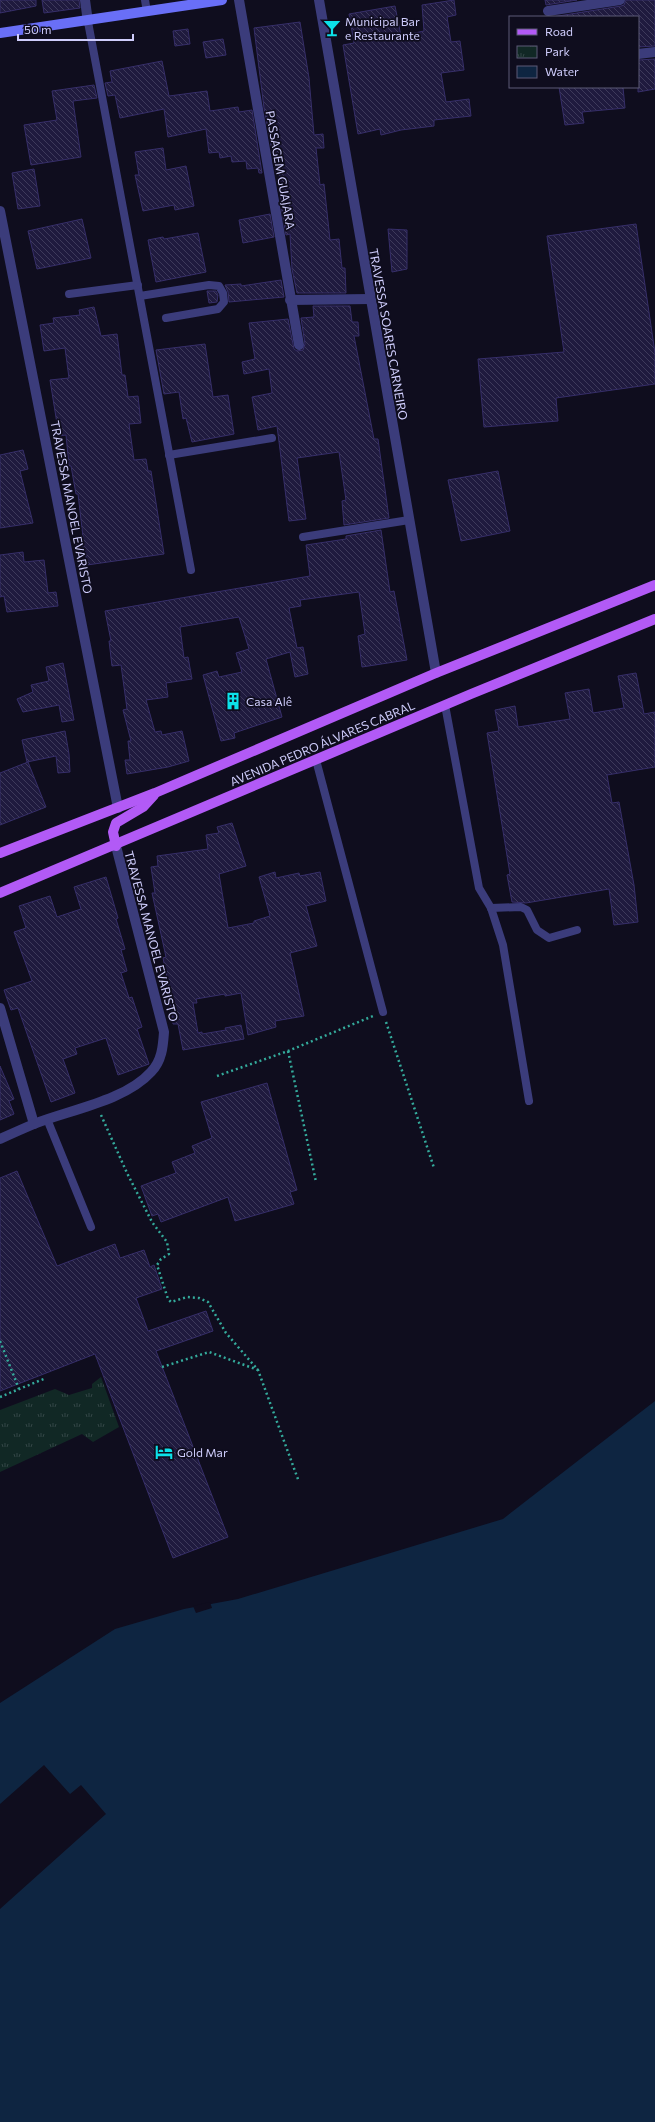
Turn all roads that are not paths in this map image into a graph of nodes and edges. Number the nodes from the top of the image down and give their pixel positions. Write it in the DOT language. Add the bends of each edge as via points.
graph roads {
  1 [pos="84,0"];
  2 [pos="145,0"];
  3 [pos="222,0"];
  4 [pos="238,0"];
  5 [pos="318,0"];
  6 [pos="620,0"];
  7 [pos="147,12"];
  8 [pos="548,12"];
  9 [pos="88,22"];
  10 [pos="0,33"];
  11 [pos="655,52"];
  12 [pos="639,54"];
  13 [pos="0,211"];
  14 [pos="138,285"];
  15 [pos="69,294"];
  16 [pos="140,296"];
  17 [pos="370,299"];
  18 [pos="290,300"];
  19 [pos="166,318"];
  20 [pos="299,345"];
  21 [pos="272,438"];
  22 [pos="169,455"];
  23 [pos="409,520"];
  24 [pos="303,537"];
  25 [pos="191,570"];
  26 [pos="655,585"];
  27 [pos="655,619"];
  28 [pos="436,673"];
  29 [pos="445,705"];
  30 [pos="316,760"];
  31 [pos="155,793"];
  32 [pos="118,808"];
  33 [pos="116,846"];
  34 [pos="0,853"];
  35 [pos="0,893"];
  36 [pos="491,908"];
  37 [pos="577,930"];
  38 [pos="0,1008"];
  39 [pos="382,1012"];
  40 [pos="529,1101"];
  41 [pos="47,1119"];
  42 [pos="34,1124"];
  43 [pos="0,1139"];
  44 [pos="91,1227"];
  1 -- 9 [label="street"];
  2 -- 7 [label="lane"];
  3 -- 7 [label="street"];
  4 -- 18 [label="street, PASSAGEM GUAJARA"];
  5 -- 17 [label="street, TRAVESSA SOARES CARNEIRO"];
  6 -- 8 [label="street"];
  7 -- 9 [label="street"];
  9 -- 10 [label="street"];
  9 -- 14 [label="lane"];
  11 -- 12 [label="street"];
  13 -- 32 [label="street, TRAVESSA MANOEL EVARISTO"];
  14 -- 15 [label="lane"];
  14 -- 16 [label="lane"];
  16 -- 19 [label="lane" via="209,285 219,286 223,293 224,302 218,309"];
  16 -- 22 [label="lane"];
  17 -- 18 [label="street"];
  17 -- 23 [label="street, TRAVESSA SOARES CARNEIRO"];
  18 -- 20 [label="street, PASSAGEM GUAJARA"];
  21 -- 22 [label="lane"];
  22 -- 25 [label="lane"];
  23 -- 24 [label="lane"];
  23 -- 28 [label="street, TRAVESSA SOARES CARNEIRO"];
  26 -- 28 [label="main road, AVENIDA PEDRO ÁLVARES CABRAL"];
  27 -- 29 [label="main road, AVENIDA PEDRO ÁLVARES CABRAL"];
  28 -- 31 [label="main road, AVENIDA PEDRO ÁLVARES CABRAL"];
  29 -- 30 [label="main road, AVENIDA PEDRO ÁLVARES CABRAL"];
  29 -- 36 [label="lane" via="477,880"];
  30 -- 33 [label="main road, AVENIDA PEDRO ÁLVARES CABRAL"];
  30 -- 39 [label="lane"];
  31 -- 32 [label="main road, AVENIDA PEDRO ÁLVARES CABRAL"];
  31 -- 33 [label="main road" via="143,807 116,823 113,832"];
  32 -- 34 [label="main road, AVENIDA PEDRO ÁLVARES CABRAL"];
  33 -- 35 [label="main road, AVENIDA PEDRO ÁLVARES CABRAL"];
  33 -- 41 [label="street, TRAVESSA MANOEL EVARISTO" via="164,1032 163,1046 159,1060 151,1072 137,1084 95,1103"];
  36 -- 37 [label="lane" via="520,907 527,910 537,930 549,938"];
  36 -- 40 [label="lane" via="503,945"];
  38 -- 42 [label="street"];
  41 -- 42 [label="street"];
  41 -- 44 [label="lane"];
  42 -- 43 [label="street"];
}
